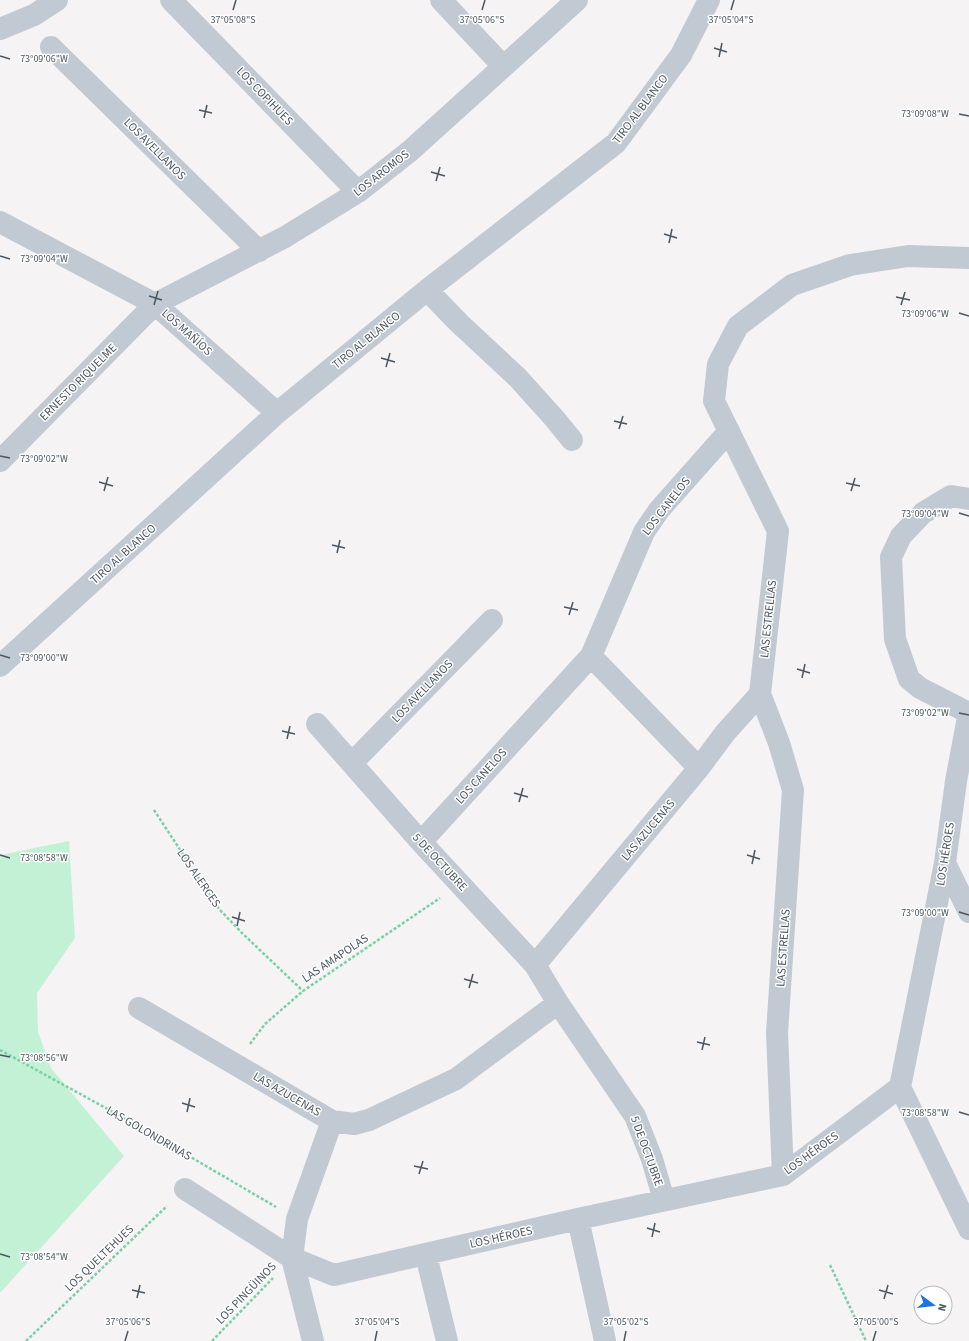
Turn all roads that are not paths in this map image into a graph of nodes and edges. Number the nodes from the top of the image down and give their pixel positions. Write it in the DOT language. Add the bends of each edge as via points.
graph roads {
  1 [pos="57,0"];
  2 [pos="171,0"];
  3 [pos="441,0"];
  4 [pos="577,0"];
  5 [pos="709,0"];
  6 [pos="0,29"];
  7 [pos="51,47"];
  8 [pos="503,66"];
  9 [pos="358,192"];
  10 [pos="2,226"];
  11 [pos="259,251"];
  12 [pos="969,258"];
  13 [pos="427,290"];
  14 [pos="155,304"];
  15 [pos="277,413"];
  16 [pos="729,431"];
  17 [pos="572,440"];
  18 [pos="0,461"];
  19 [pos="969,499"];
  20 [pos="492,620"];
  21 [pos="591,656"];
  22 [pos="0,666"];
  23 [pos="760,694"];
  24 [pos="969,713"];
  25 [pos="317,724"];
  26 [pos="352,763"];
  27 [pos="699,768"];
  28 [pos="962,778"];
  29 [pos="421,842"];
  30 [pos="945,863"];
  31 [pos="969,912"];
  32 [pos="535,966"];
  33 [pos="558,1003"];
  34 [pos="139,1008"];
  35 [pos="900,1087"];
  36 [pos="332,1121"];
  37 [pos="783,1175"];
  38 [pos="186,1189"];
  39 [pos="664,1200"];
  40 [pos="578,1219"];
  41 [pos="969,1229"];
  42 [pos="426,1255"];
  43 [pos="292,1258"];
  44 [pos="313,1341"];
  45 [pos="447,1341"];
  46 [pos="605,1341"];
  1 -- 6 [label="street" via="34,15"];
  2 -- 9 [label="street, LOS COPIHUES"];
  3 -- 8 [label="street"];
  4 -- 8 [label="street, LOS AROMOS"];
  5 -- 13 [label="street, TIRO AL BLANCO" via="681,55 616,143"];
  7 -- 11 [label="street, LOS AVELLANOS"];
  8 -- 9 [label="street, LOS AROMOS" via="410,151"];
  9 -- 11 [label="street, LOS AROMOS"];
  10 -- 14 [label="street, LOS MAÑÍOS"];
  11 -- 14 [label="street, LOS AROMOS"];
  12 -- 16 [label="street, LAS ESTRELLAS" via="908,256 850,265 792,285 738,326 718,364 714,401"];
  13 -- 15 [label="street, TIRO AL BLANCO"];
  13 -- 17 [label="street" via="527,387"];
  14 -- 15 [label="street, LOS MAÑÍOS"];
  14 -- 18 [label="street, ERNESTO RIQUELME"];
  15 -- 22 [label="street, TIRO AL BLANCO"];
  16 -- 21 [label="street, LOS CANELOS" via="659,510 644,532"];
  16 -- 23 [label="street, LAS ESTRELLAS" via="778,532"];
  19 -- 24 [label="street" via="951,496 923,513 901,536 891,557 895,639 909,679 920,688"];
  20 -- 26 [label="street, LOS AVELLANOS"];
  21 -- 27 [label="street"];
  21 -- 29 [label="street, LOS CANELOS"];
  23 -- 27 [label="street, LAS AZUCENAS" via="725,733"];
  23 -- 37 [label="street, LAS ESTRELLAS" via="794,790 777,1033"];
  24 -- 28 [label="street, LOS HÉROES"];
  25 -- 26 [label="street, 5 DE OCTUBRE"];
  26 -- 29 [label="street, 5 DE OCTUBRE"];
  27 -- 32 [label="street, LAS AZUCENAS"];
  28 -- 30 [label="street, LOS HÉROES"];
  29 -- 32 [label="street, 5 DE OCTUBRE"];
  30 -- 31 [label="street"];
  30 -- 35 [label="street, LOS HÉROES"];
  32 -- 33 [label="street, 5 DE OCTUBRE"];
  33 -- 36 [label="street" via="456,1079 369,1120 354,1124"];
  33 -- 39 [label="street, 5 DE OCTUBRE" via="635,1116 652,1158"];
  34 -- 36 [label="street, LAS AZUCENAS"];
  35 -- 37 [label="street, LOS HÉROES"];
  35 -- 41 [label="street"];
  36 -- 43 [label="street, LAS AZUCENAS" via="297,1219"];
  37 -- 39 [label="street, LOS HÉROES"];
  38 -- 43 [label="street"];
  39 -- 40 [label="street, LOS HÉROES"];
  40 -- 42 [label="street, LOS HÉROES"];
  40 -- 46 [label="street"];
  42 -- 43 [label="street, LOS HÉROES" via="334,1275"];
  42 -- 45 [label="street"];
  43 -- 44 [label="street"];
}
